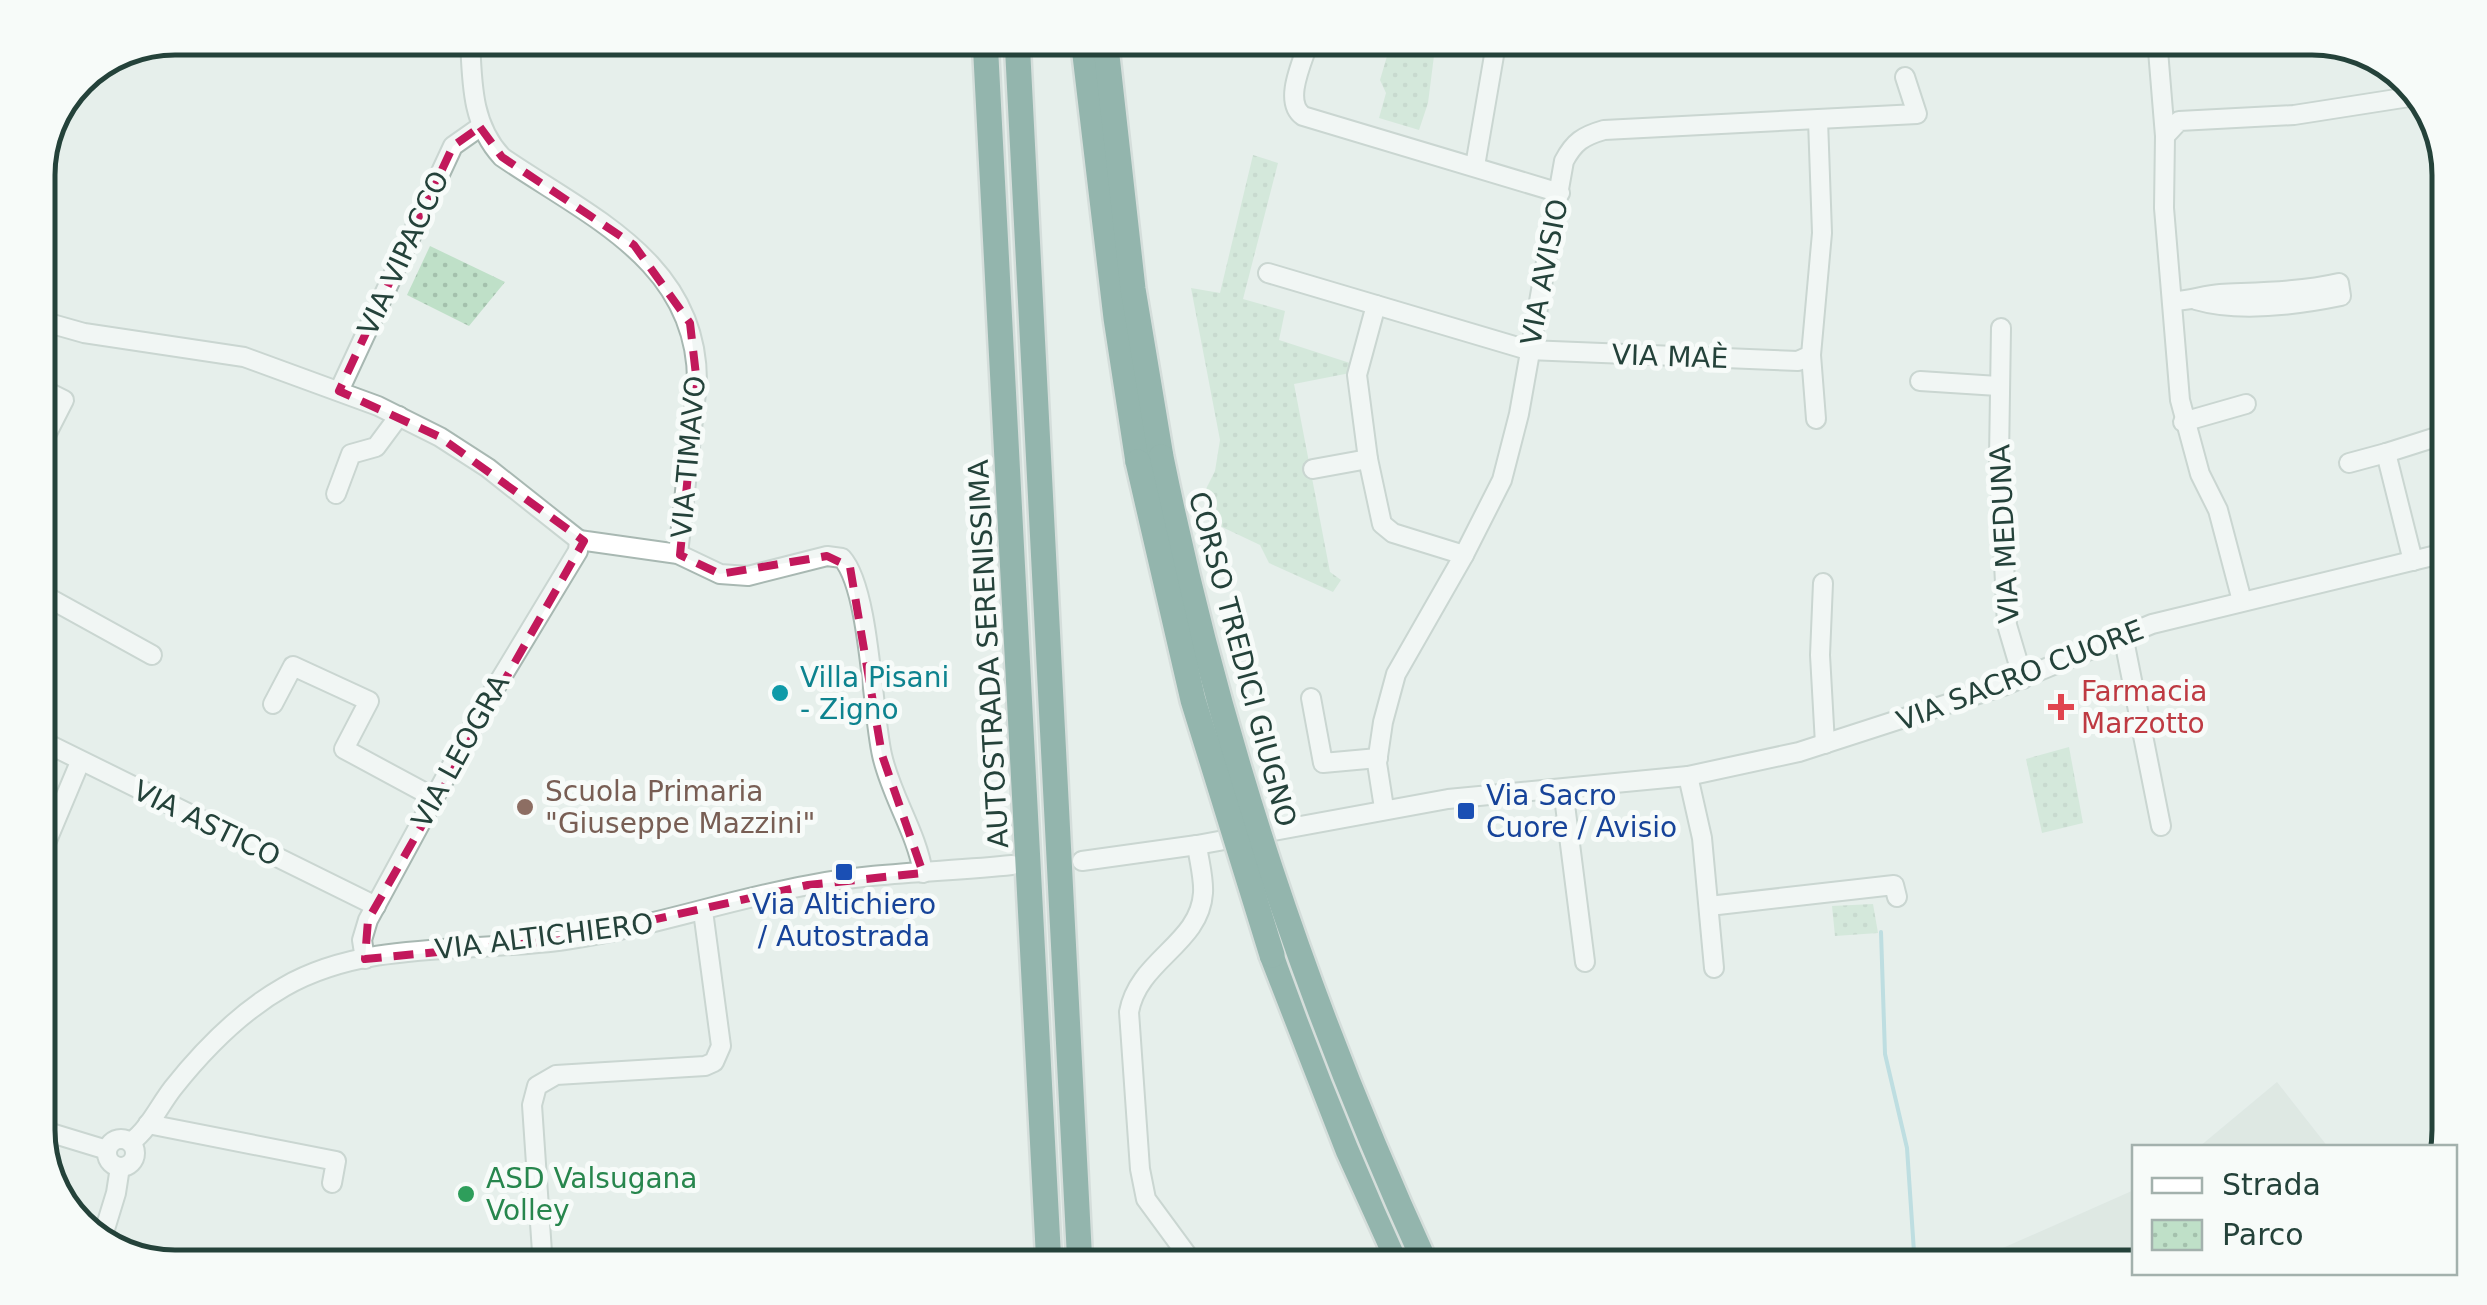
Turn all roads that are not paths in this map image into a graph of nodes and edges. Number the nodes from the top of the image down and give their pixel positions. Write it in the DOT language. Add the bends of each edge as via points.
graph roads {
  1 [pos="471,55"];
  2 [pos="986,55"];
  3 [pos="1019,55"];
  4 [pos="1086,55"];
  5 [pos="1107,55"];
  6 [pos="1305,55"];
  7 [pos="1493,55"];
  8 [pos="2157,55"];
  9 [pos="1905,76"];
  10 [pos="2403,97"];
  11 [pos="1818,120"];
  12 [pos="480,128"];
  13 [pos="2164,136"];
  14 [pos="1475,166"];
  15 [pos="1560,193"];
  16 [pos="1268,273"];
  17 [pos="2196,300"];
  18 [pos="2173,301"];
  19 [pos="1376,306"];
  20 [pos="55,327"];
  21 [pos="2001,328"];
  22 [pos="1528,350"];
  23 [pos="1811,354"];
  24 [pos="1920,381"];
  25 [pos="1998,386"];
  26 [pos="339,391"];
  27 [pos="55,396"];
  28 [pos="2246,404"];
  29 [pos="399,416"];
  30 [pos="55,418"];
  31 [pos="1816,419"];
  32 [pos="2184,422"];
  33 [pos="2432,438"];
  34 [pos="2386,453"];
  35 [pos="1368,459"];
  36 [pos="1150,460"];
  37 [pos="2349,463"];
  38 [pos="1313,469"];
  39 [pos="336,494"];
  40 [pos="579,546"];
  41 [pos="678,554"];
  42 [pos="1464,555"];
  43 [pos="2432,556"];
  44 [pos="2413,561"];
  45 [pos="1823,583"];
  46 [pos="55,601"];
  47 [pos="2242,601"];
  48 [pos="2123,636"];
  49 [pos="152,655"];
  50 [pos="2023,679"];
  51 [pos="1311,698"];
  52 [pos="273,704"];
  53 [pos="1825,744"];
  54 [pos="55,748"];
  55 [pos="1378,758"];
  56 [pos="80,762"];
  57 [pos="1688,776"];
  58 [pos="1563,788"];
  59 [pos="433,797"];
  60 [pos="1384,808"];
  61 [pos="55,822"];
  62 [pos="2160,826"];
  63 [pos="1197,846"];
  64 [pos="1082,861"];
  65 [pos="1006,866"];
  66 [pos="922,873"];
  67 [pos="1897,897"];
  68 [pos="376,906"];
  69 [pos="1708,906"];
  70 [pos="703,911"];
  71 [pos="366,959"];
  72 [pos="1584,962"];
  73 [pos="1714,968"];
  74 [pos="148,1124"];
  75 [pos="55,1134"];
  76 [pos="1043,1136"];
  77 [pos="131,1142"];
  78 [pos="106,1150"];
  79 [pos="120,1168"];
  80 [pos="332,1183"];
  81 [pos="105,1227"];
  82 [pos="543,1250"];
  83 [pos="1034,1250"];
  84 [pos="1048,1250"];
  85 [pos="1079,1250"];
  86 [pos="1183,1250"];
  87 [pos="1392,1250"];
  88 [pos="1419,1250"];
  1 -- 12 [label="street"];
  2 -- 76 [label="highway, AUTOSTRADA SERENISSIMA"];
  3 -- 85 [label="highway"];
  4 -- 36 [label="highway, CORSO TREDICI GIUGNO" via="1116,318"];
  5 -- 36 [label="highway, CORSO TREDICI GIUGNO"];
  6 -- 14 [label="street" via="1292,100 1296,112"];
  7 -- 14 [label="street"];
  8 -- 13 [label="street"];
  9 -- 11 [label="street, VIA AVISIO" via="1917,114"];
  10 -- 13 [label="street" via="2294,115 2178,121"];
  11 -- 15 [label="street, VIA AVISIO" via="1604,130 1570,148"];
  11 -- 23 [label="street" via="1822,233"];
  12 -- 26 [label="street, VIA VIPACCO" via="453,146"];
  12 -- 41 [label="street, VIA TIMAVO" via="502,157 634,245 690,323 697,384"];
  13 -- 18 [label="street"];
  14 -- 15 [label="street"];
  15 -- 22 [label="street, VIA AVISIO"];
  16 -- 19 [label="street, VIA MAÈ"];
  17 -- 17 [label="street" via="2216,306 2341,296 2338,283"];
  17 -- 18 [label="street"];
  18 -- 32 [label="street"];
  19 -- 22 [label="street, VIA MAÈ"];
  19 -- 35 [label="street" via="1357,375"];
  20 -- 26 [label="street" via="244,357"];
  21 -- 25 [label="street, VIA MEDUNA"];
  22 -- 23 [label="street, VIA MAÈ" via="1798,361"];
  22 -- 42 [label="street, VIA AVISIO" via="1502,480"];
  23 -- 31 [label="street"];
  24 -- 25 [label="street"];
  25 -- 50 [label="street, VIA MEDUNA" via="2007,624"];
  26 -- 29 [label="street"];
  27 -- 30 [label="street" via="64,400"];
  28 -- 32 [label="street"];
  29 -- 39 [label="street" via="376,447 351,454"];
  29 -- 40 [label="street" via="488,468"];
  32 -- 47 [label="street" via="2218,510"];
  33 -- 34 [label="street"];
  34 -- 37 [label="street"];
  34 -- 44 [label="street"];
  35 -- 38 [label="street"];
  35 -- 42 [label="street" via="1386,530"];
  36 -- 87 [label="highway, CORSO TREDICI GIUGNO, bridge" via="1173,625 1242,866 1308,1055"];
  36 -- 88 [label="highway, CORSO TREDICI GIUGNO, bridge" via="1267,865 1348,1087"];
  40 -- 41 [label="street"];
  40 -- 59 [label="street, VIA LEOGRA"];
  41 -- 66 [label="street" via="720,574 748,576 827,556 850,566 882,755"];
  42 -- 55 [label="street, VIA AVISIO" via="1396,674"];
  43 -- 44 [label="street, VIA SACRO CUORE"];
  44 -- 47 [label="street, VIA SACRO CUORE"];
  45 -- 53 [label="street"];
  46 -- 49 [label="street"];
  47 -- 48 [label="street, VIA SACRO CUORE"];
  48 -- 50 [label="street, VIA SACRO CUORE"];
  48 -- 62 [label="street"];
  50 -- 53 [label="street, VIA SACRO CUORE"];
  51 -- 55 [label="street" via="1323,763"];
  52 -- 59 [label="street" via="293,666 369,701 344,749"];
  53 -- 57 [label="street, VIA SACRO CUORE"];
  54 -- 56 [label="street, VIA ASTICO"];
  55 -- 60 [label="street, VIA AVISIO"];
  56 -- 61 [label="street"];
  56 -- 68 [label="street, VIA ASTICO"];
  57 -- 58 [label="street, VIA SACRO CUORE"];
  57 -- 69 [label="street"];
  58 -- 60 [label="street, VIA SACRO CUORE"];
  58 -- 72 [label="street"];
  59 -- 68 [label="street, VIA LEOGRA"];
  60 -- 63 [label="street, VIA SACRO CUORE"];
  63 -- 64 [label="street, VIA SACRO CUORE"];
  63 -- 86 [label="street" via="1204,894 1196,921 1141,978 1129,1012 1146,1198"];
  65 -- 66 [label="street, VIA ALTICHIERO"];
  66 -- 70 [label="street, VIA ALTICHIERO" via="808,885"];
  67 -- 69 [label="street" via="1894,885"];
  68 -- 71 [label="street, VIA LEOGRA" via="364,932"];
  69 -- 73 [label="street"];
  70 -- 71 [label="street, VIA ALTICHIERO" via="563,940"];
  70 -- 82 [label="street" via="722,1046 714,1062 556,1074 537,1086 532,1106"];
  71 -- 74 [label="street, VIA ALTICHIERO" via="304,978 258,1003 215,1040"];
  74 -- 77 [label="street, VIA ALTICHIERO"];
  74 -- 80 [label="street" via="336,1161"];
  75 -- 78 [label="street"];
  76 -- 83 [label="highway"];
  76 -- 84 [label="highway, AUTOSTRADA SERENISSIMA"];
  77 -- 78 [label="street, VIA ALTICHIERO" via="116,1138"];
  77 -- 79 [label="street, VIA ALTICHIERO" via="135,1158"];
  78 -- 79 [label="street"];
  79 -- 81 [label="street, VIA ALTICHIERO"];
}
